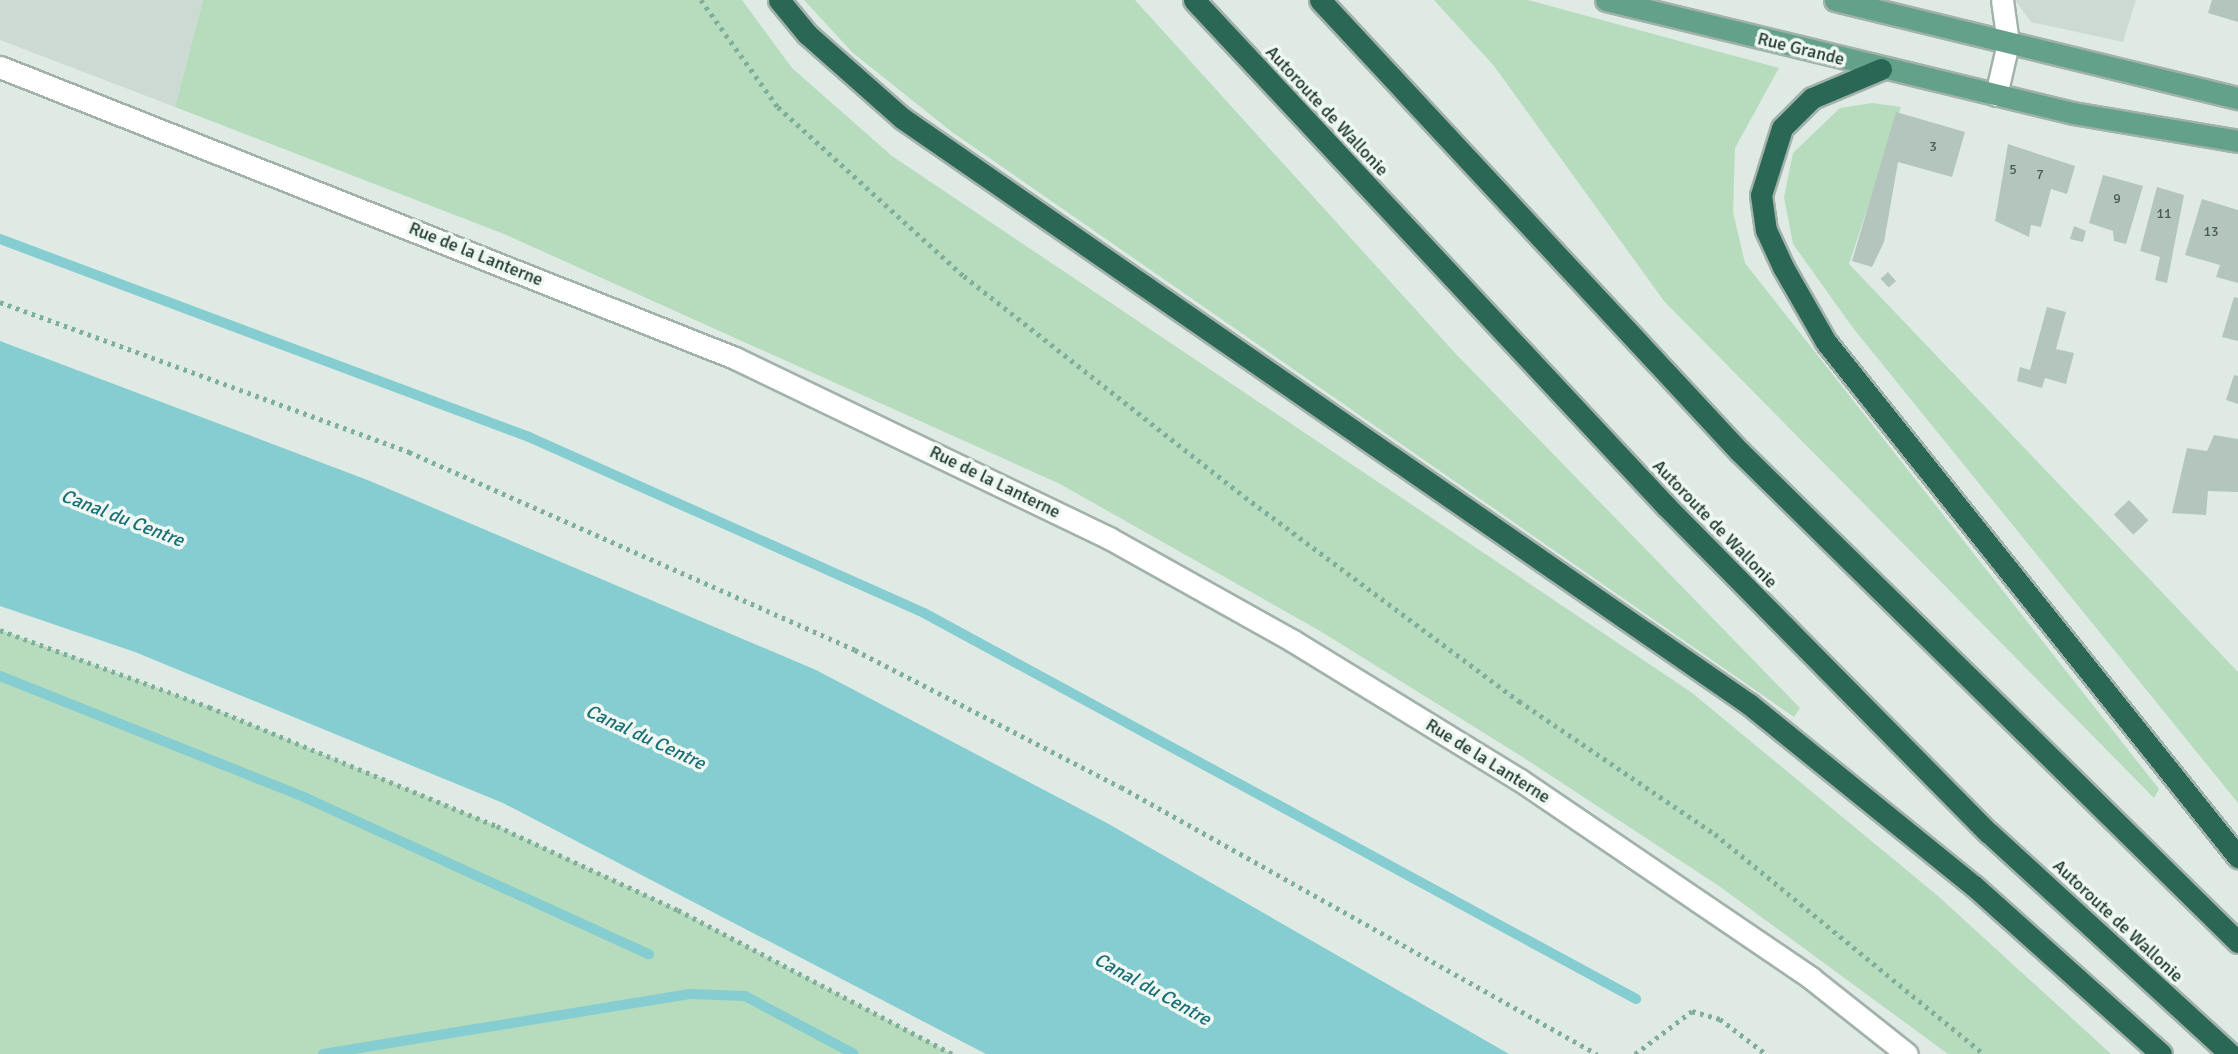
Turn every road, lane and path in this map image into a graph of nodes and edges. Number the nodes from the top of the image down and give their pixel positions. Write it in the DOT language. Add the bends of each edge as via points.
graph roads {
  1 [pos="701,0"];
  2 [pos="779,0"];
  3 [pos="1194,0"];
  4 [pos="1320,0"];
  5 [pos="1606,0"];
  6 [pos="1835,0"];
  7 [pos="2002,0"];
  8 [pos="2008,43"];
  9 [pos="0,67"];
  10 [pos="1881,69"];
  11 [pos="1996,95"];
  12 [pos="2238,98"];
  13 [pos="2238,141"];
  14 [pos="0,302"];
  15 [pos="0,630"];
  16 [pos="2238,857"];
  17 [pos="2238,942"];
  18 [pos="952,1054"];
  19 [pos="1597,1054"];
  20 [pos="1635,1054"];
  21 [pos="1766,1054"];
  22 [pos="1907,1054"];
  23 [pos="1984,1054"];
  24 [pos="2161,1054"];
  25 [pos="2230,1054"];
  1 -- 23 [label="path" via="778,107 964,276 1245,498 1519,701 1715,834"];
  2 -- 24 [label="highway" via="807,34 902,118 1749,705 1974,886"];
  3 -- 25 [label="highway, Autoroute de Wallonie" via="1667,507 1989,833"];
  4 -- 17 [label="highway" via="1739,451"];
  5 -- 10 [label="main road, Rue Grande"];
  6 -- 8 [label="main road"];
  7 -- 8 [label="main road"];
  8 -- 11 [label="main road"];
  8 -- 12 [label="main road"];
  9 -- 22 [label="main road, Rue de la Lanterne" via="735,358 1109,538 1293,641 1520,780 1800,971"];
  10 -- 11 [label="main road, Rue Grande"];
  10 -- 16 [label="highway" via="1812,98 1782,128 1761,195 1766,230 1826,342"];
  11 -- 13 [label="main road, Rue Grande"];
  14 -- 19 [label="path" via="409,452 855,650 1121,787"];
  15 -- 18 [label="path" via="209,707 497,826 678,910"];
  20 -- 21 [label="path" via="1692,1011 1720,1019"];
}
